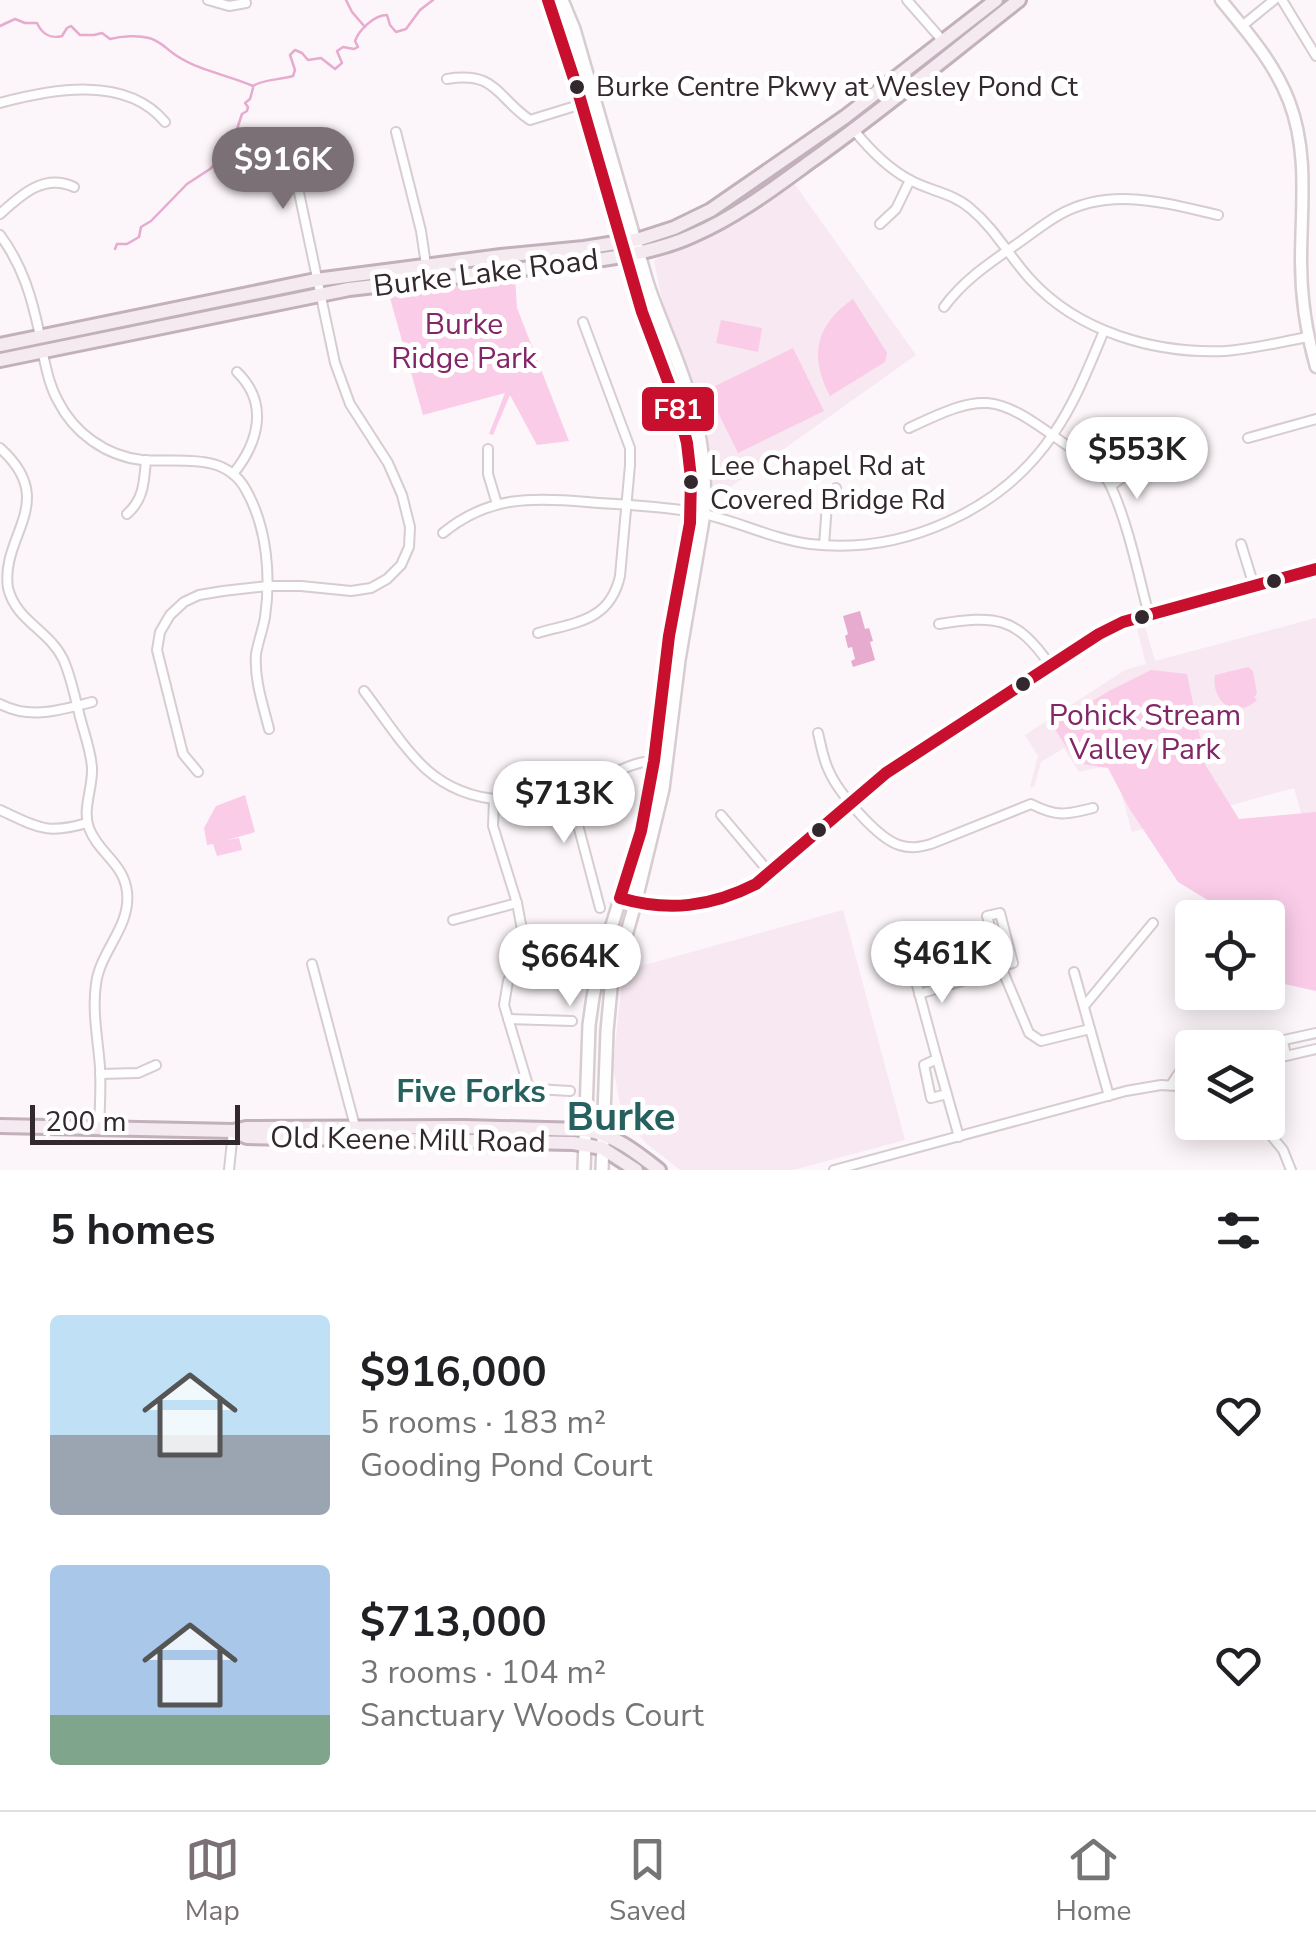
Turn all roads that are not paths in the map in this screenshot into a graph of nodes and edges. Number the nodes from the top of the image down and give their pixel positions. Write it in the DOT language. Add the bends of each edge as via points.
graph roads {
  1 [pos="208,0"];
  2 [pos="548,0"];
  3 [pos="562,0"];
  4 [pos="907,0"];
  5 [pos="996,0"];
  6 [pos="1019,0"];
  7 [pos="1221,0"];
  8 [pos="1274,0"];
  9 [pos="1282,0"];
  10 [pos="246,3"];
  11 [pos="1242,26"];
  12 [pos="948,47"];
  13 [pos="1316,56"];
  14 [pos="447,79"];
  15 [pos="0,103"];
  16 [pos="582,104"];
  17 [pos="845,117"];
  18 [pos="165,122"];
  19 [pos="854,130"];
  20 [pos="396,132"];
  21 [pos="293,139"];
  22 [pos="910,180"];
  23 [pos="74,188"];
  24 [pos="0,214"];
  25 [pos="1218,214"];
  26 [pos="880,224"];
  27 [pos="0,234"];
  28 [pos="630,247"];
  29 [pos="1008,250"];
  30 [pos="426,265"];
  31 [pos="316,280"];
  32 [pos="1316,288"];
  33 [pos="1302,290"];
  34 [pos="320,295"];
  35 [pos="944,307"];
  36 [pos="583,322"];
  37 [pos="1104,331"];
  38 [pos="1308,337"];
  39 [pos="41,343"];
  40 [pos="0,345"];
  41 [pos="0,360"];
  42 [pos="1316,367"];
  43 [pos="237,372"];
  44 [pos="1316,419"];
  45 [pos="909,428"];
  46 [pos="1053,435"];
  47 [pos="1248,438"];
  48 [pos="1158,445"];
  49 [pos="0,448"];
  50 [pos="488,449"];
  51 [pos="146,460"];
  52 [pos="233,474"];
  53 [pos="1111,486"];
  54 [pos="836,488"];
  55 [pos="498,504"];
  56 [pos="626,506"];
  57 [pos="690,512"];
  58 [pos="126,514"];
  59 [pos="704,514"];
  60 [pos="443,533"];
  61 [pos="1241,544"];
  62 [pos="824,545"];
  63 [pos="1316,569"];
  64 [pos="268,586"];
  65 [pos="1254,586"];
  66 [pos="1149,615"];
  67 [pos="939,624"];
  68 [pos="538,633"];
  69 [pos="1050,665"];
  70 [pos="364,691"];
  71 [pos="92,702"];
  72 [pos="0,704"];
  73 [pos="77,706"];
  74 [pos="269,729"];
  75 [pos="818,732"];
  76 [pos="654,762"];
  77 [pos="668,762"];
  78 [pos="198,772"];
  79 [pos="541,798"];
  80 [pos="494,800"];
  81 [pos="851,802"];
  82 [pos="1093,808"];
  83 [pos="0,810"];
  84 [pos="720,815"];
  85 [pos="87,824"];
  86 [pos="769,872"];
  87 [pos="620,898"];
  88 [pos="517,902"];
  89 [pos="635,904"];
  90 [pos="600,908"];
  91 [pos="453,920"];
  92 [pos="1153,923"];
  93 [pos="910,963"];
  94 [pos="312,964"];
  95 [pos="1002,968"];
  96 [pos="1074,972"];
  97 [pos="919,994"];
  98 [pos="1085,1004"];
  99 [pos="508,1019"];
  100 [pos="572,1021"];
  101 [pos="1090,1029"];
  102 [pos="1316,1032"];
  103 [pos="1285,1040"];
  104 [pos="1316,1050"];
  105 [pos="1285,1051"];
  106 [pos="937,1060"];
  107 [pos="156,1065"];
  108 [pos="100,1074"];
  109 [pos="1175,1079"];
  110 [pos="1171,1085"];
  111 [pos="1175,1085"];
  112 [pos="570,1091"];
  113 [pos="947,1094"];
  114 [pos="1109,1096"];
  115 [pos="0,1126"];
  116 [pos="99,1128"];
  117 [pos="233,1132"];
  118 [pos="603,1133"];
  119 [pos="356,1134"];
  120 [pos="585,1137"];
  121 [pos="959,1137"];
  122 [pos="1274,1140"];
  123 [pos="602,1148"];
  124 [pos="229,1170"];
  125 [pos="584,1170"];
  126 [pos="602,1170"];
  127 [pos="636,1170"];
  128 [pos="659,1170"];
  129 [pos="834,1170"];
  130 [pos="1292,1170"];
  1 -- 10 [label="street"];
  2 -- 16 [label="main road"];
  3 -- 28 [label="main road"];
  4 -- 12 [label="street"];
  5 -- 12 [label="main road, Burke Lake Road"];
  6 -- 12 [label="main road, Burke Lake Road"];
  7 -- 11 [label="street"];
  8 -- 11 [label="street"];
  9 -- 13 [label="street"];
  11 -- 33 [label="street" via="1278,76 1298,129"];
  12 -- 17 [label="main road, Burke Lake Road"];
  12 -- 19 [label="main road, Burke Lake Road"];
  14 -- 16 [label="street" via="482,79 530,120"];
  15 -- 18 [label="street" via="55,90 90,90 150,106"];
  16 -- 28 [label="main road"];
  17 -- 19 [label="street"];
  17 -- 28 [label="main road, Burke Lake Road" via="703,214"];
  19 -- 22 [label="street"];
  19 -- 28 [label="main road, Burke Lake Road" via="718,223 678,242"];
  20 -- 30 [label="street"];
  21 -- 31 [label="street"];
  22 -- 26 [label="street"];
  22 -- 29 [label="street" via="957,198"];
  23 -- 24 [label="street" via="39,185"];
  25 -- 29 [label="street" via="1148,199 1104,200 1060,214"];
  27 -- 39 [label="street" via="27,282"];
  28 -- 30 [label="main road, Burke Lake Road"];
  28 -- 34 [label="main road, Burke Lake Road" via="546,267"];
  28 -- 57 [label="main road" via="642,312 678,408 689,458"];
  28 -- 59 [label="main road" via="695,415"];
  29 -- 35 [label="street" via="965,281"];
  29 -- 37 [label="street" via="1053,301"];
  30 -- 31 [label="main road, Burke Lake Road"];
  31 -- 34 [label="street"];
  31 -- 39 [label="main road, Burke Lake Road"];
  32 -- 33 [label="street"];
  33 -- 38 [label="street"];
  34 -- 39 [label="main road, Burke Lake Road"];
  34 -- 64 [label="street" via="342,385 402,495 409,547 394,572 371,588"];
  36 -- 56 [label="street" via="627,438"];
  37 -- 38 [label="street" via="1200,351"];
  37 -- 46 [label="street"];
  38 -- 42 [label="street"];
  39 -- 40 [label="main road, Burke Lake Road"];
  39 -- 41 [label="main road, Burke Lake Road"];
  39 -- 51 [label="street" via="53,391 73,424 106,449"];
  43 -- 52 [label="street" via="251,390 257,426"];
  44 -- 47 [label="street"];
  45 -- 46 [label="street" via="948,409 986,402 1015,410"];
  46 -- 53 [label="street"];
  46 -- 62 [label="street" via="1011,482 952,520 888,541"];
  48 -- 53 [label="street"];
  49 -- 73 [label="street" via="25,493 7,559 8,589 21,615 60,654"];
  50 -- 55 [label="street"];
  51 -- 52 [label="street" via="198,460"];
  51 -- 58 [label="street" via="142,495"];
  52 -- 64 [label="street" via="248,492 262,532"];
  53 -- 66 [label="street"];
  54 -- 62 [label="street" via="827,504"];
  55 -- 56 [label="street" via="544,498"];
  55 -- 60 [label="street"];
  56 -- 57 [label="street"];
  56 -- 68 [label="street" via="620,576 611,600 588,619"];
  57 -- 59 [label="street"];
  57 -- 76 [label="main road"];
  59 -- 62 [label="street"];
  59 -- 77 [label="main road"];
  61 -- 65 [label="street"];
  63 -- 65 [label="street"];
  64 -- 74 [label="street" via="256,656"];
  64 -- 78 [label="street" via="199,595 170,615 160,632 156,650 182,754"];
  65 -- 66 [label="street"];
  66 -- 69 [label="street" via="1114,626"];
  67 -- 69 [label="street" via="997,620 1028,637"];
  69 -- 81 [label="street"];
  70 -- 80 [label="street" via="428,770"];
  71 -- 73 [label="street"];
  72 -- 73 [label="street" via="34,714"];
  73 -- 85 [label="street" via="92,766"];
  75 -- 81 [label="street" via="830,773"];
  76 -- 77 [label="street"];
  76 -- 79 [label="street"];
  76 -- 87 [label="main road"];
  77 -- 89 [label="main road"];
  79 -- 80 [label="street"];
  79 -- 90 [label="street" via="547,816 578,825"];
  80 -- 88 [label="street" via="494,826"];
  81 -- 82 [label="street" via="885,838 914,848 1031,804 1052,815"];
  81 -- 86 [label="street"];
  83 -- 85 [label="street" via="50,830"];
  84 -- 86 [label="street"];
  85 -- 108 [label="street" via="119,868 127,894 123,922 95,988"];
  86 -- 89 [label="street" via="707,905"];
  87 -- 89 [label="street"];
  87 -- 120 [label="main road" via="593,997"];
  88 -- 91 [label="street"];
  88 -- 99 [label="street" via="523,936 508,981"];
  89 -- 118 [label="main road" via="608,1008"];
  92 -- 98 [label="street"];
  93 -- 97 [label="street"];
  94 -- 119 [label="street"];
  95 -- 95 [label="street" via="1013,964 1000,913 987,916"];
  95 -- 97 [label="street"];
  95 -- 101 [label="street" via="1035,1038"];
  96 -- 98 [label="street"];
  97 -- 106 [label="street"];
  98 -- 101 [label="street"];
  99 -- 100 [label="street"];
  99 -- 112 [label="street" via="528,1085"];
  101 -- 114 [label="street"];
  102 -- 103 [label="street"];
  104 -- 105 [label="street" via="1286,1056"];
  106 -- 113 [label="street"];
  106 -- 113 [label="street" via="924,1064 931,1098"];
  107 -- 108 [label="street" via="138,1074"];
  108 -- 116 [label="street"];
  109 -- 110 [label="street"];
  110 -- 111 [label="street"];
  110 -- 114 [label="street"];
  113 -- 121 [label="street"];
  114 -- 121 [label="street"];
  115 -- 116 [label="main road, Old Keene Mill Road"];
  116 -- 117 [label="main road, Old Keene Mill Road"];
  117 -- 119 [label="main road, Old Keene Mill Road"];
  117 -- 124 [label="street"];
  118 -- 120 [label="main road, Old Keene Mill Road"];
  118 -- 123 [label="main road"];
  118 -- 128 [label="main road, Old Keene Mill Road"];
  119 -- 120 [label="main road, Old Keene Mill Road" via="464,1126"];
  120 -- 123 [label="main road, Old Keene Mill Road"];
  120 -- 125 [label="main road"];
  121 -- 129 [label="street"];
  122 -- 130 [label="street"];
  123 -- 126 [label="main road"];
  123 -- 127 [label="main road, Old Keene Mill Road"];
}
